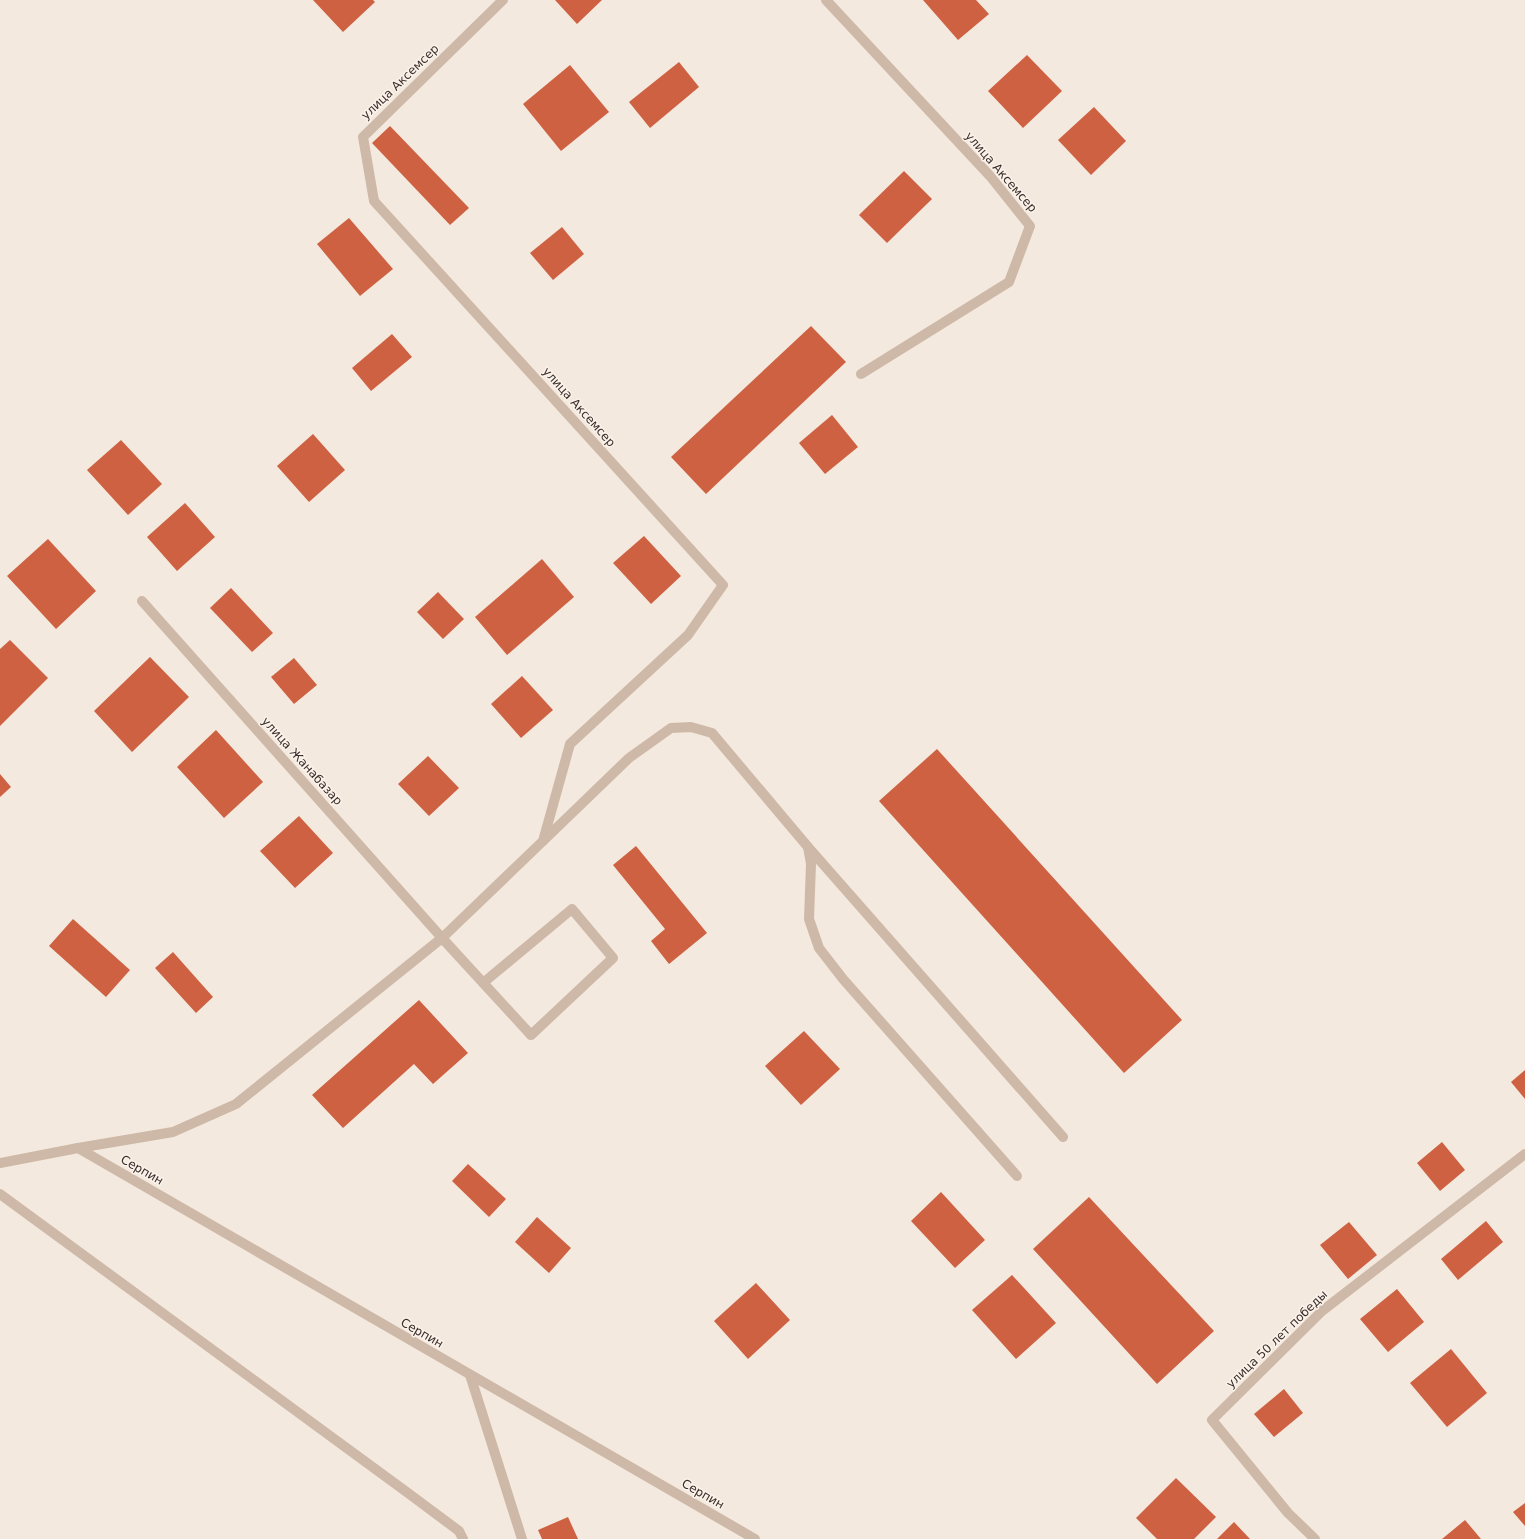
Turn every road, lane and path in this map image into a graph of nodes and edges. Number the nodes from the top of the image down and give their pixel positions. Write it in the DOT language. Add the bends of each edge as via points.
graph roads {
  1 [pos="504,0"];
  2 [pos="826,0"];
  3 [pos="861,374"];
  4 [pos="142,601"];
  5 [pos="543,841"];
  6 [pos="808,847"];
  7 [pos="442,938"];
  8 [pos="483,982"];
  9 [pos="1063,1137"];
  10 [pos="78,1148"];
  11 [pos="1525,1154"];
  12 [pos="0,1163"];
  13 [pos="1017,1176"];
  14 [pos="0,1194"];
  15 [pos="470,1375"];
  16 [pos="463,1539"];
  17 [pos="522,1539"];
  18 [pos="755,1539"];
  19 [pos="1315,1539"];
  1 -- 5 [label="street, улица Аксемсер" via="363,137 374,201 723,585 688,635 570,744"];
  2 -- 3 [label="street, улица Аксемсер" via="990,176 1030,226 1009,282"];
  4 -- 7 [label="street, улица Жанабазар"];
  5 -- 6 [label="street" via="629,758 671,728 691,727 712,733"];
  5 -- 7 [label="street"];
  6 -- 9 [label="street"];
  6 -- 13 [label="street" via="811,864 809,919 818,948"];
  7 -- 8 [label="street, улица Жанабазар"];
  7 -- 10 [label="street" via="236,1104 173,1132"];
  8 -- 8 [label="street, улица Жанабазар" via="531,1035 613,958 572,909"];
  10 -- 12 [label="street"];
  10 -- 15 [label="street, Серпин"];
  11 -- 19 [label="street, улица 50 лет победы" via="1322,1310 1212,1420 1288,1513"];
  14 -- 16 [label="street" via="459,1531"];
  15 -- 17 [label="street"];
  15 -- 18 [label="street, Серпин"];
}
